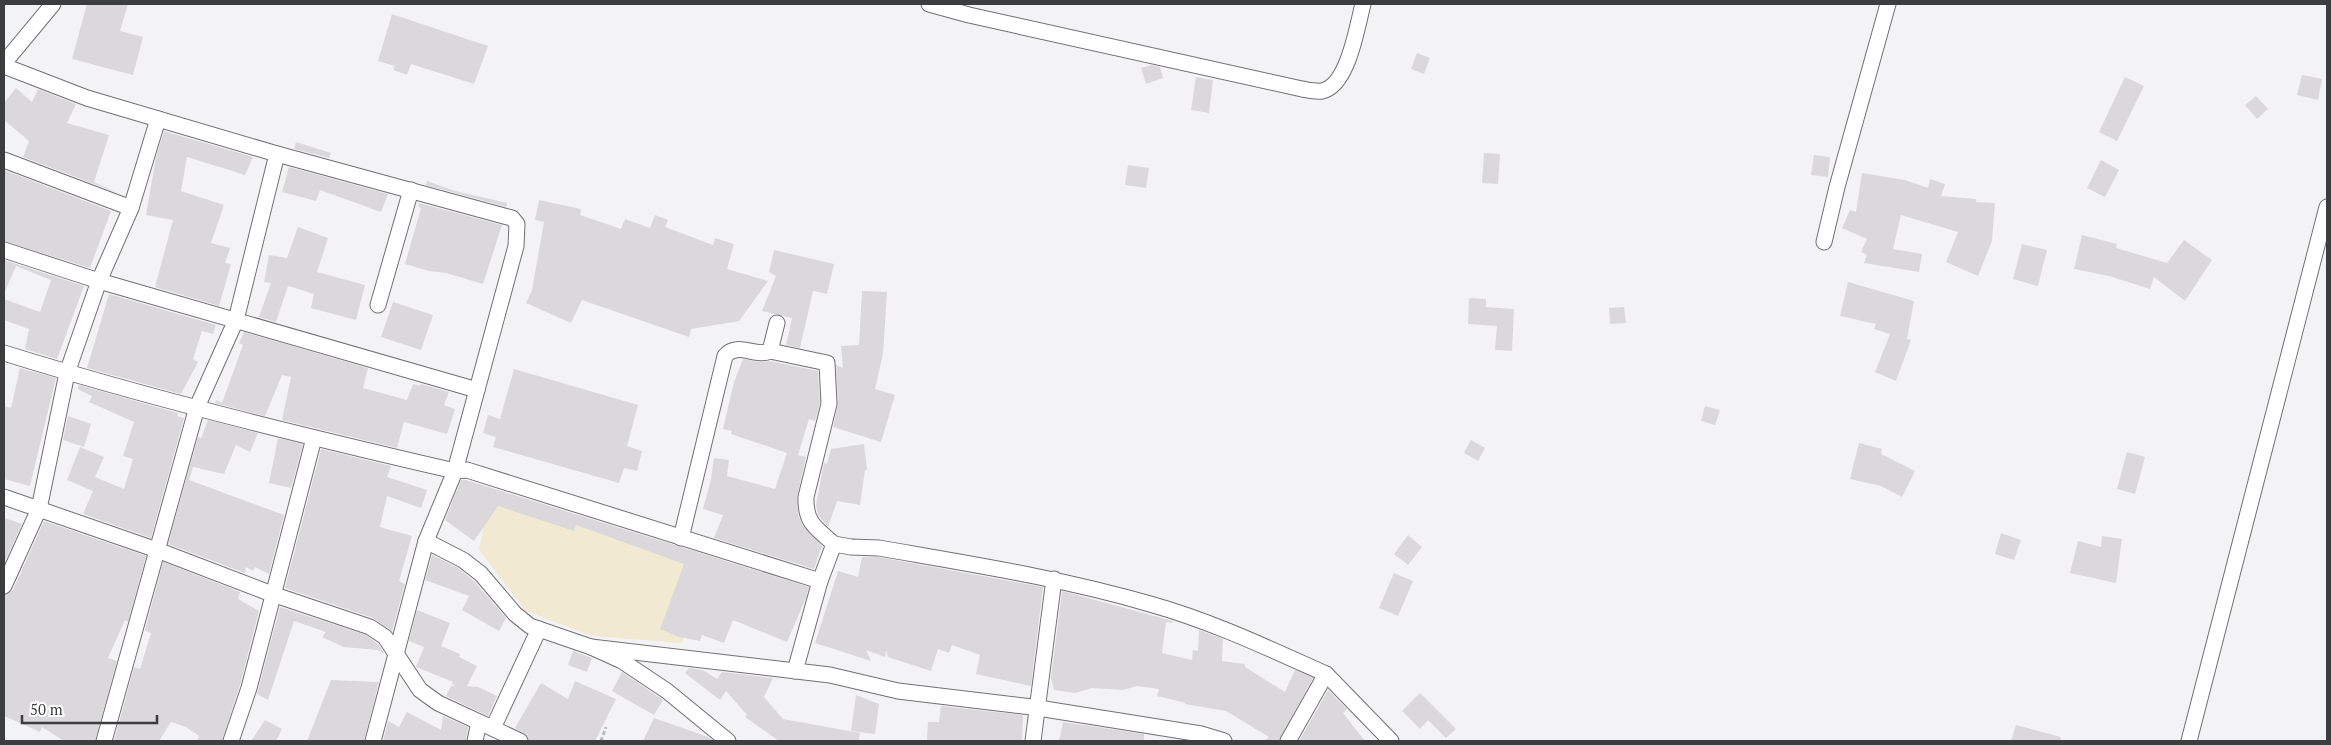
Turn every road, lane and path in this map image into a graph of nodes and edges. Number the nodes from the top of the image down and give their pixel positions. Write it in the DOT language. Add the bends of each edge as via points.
graph roads {
  1 [pos="53,4"];
  2 [pos="929,4"];
  3 [pos="1363,4"];
  4 [pos="1888,4"];
  5 [pos="4,64"];
  6 [pos="158,119"];
  7 [pos="277,154"];
  8 [pos="4,160"];
  9 [pos="412,190"];
  10 [pos="2327,207"];
  11 [pos="131,208"];
  12 [pos="1824,242"];
  13 [pos="4,250"];
  14 [pos="98,281"];
  15 [pos="378,305"];
  16 [pos="236,320"];
  17 [pos="777,323"];
  18 [pos="770,351"];
  19 [pos="4,353"];
  20 [pos="67,373"];
  21 [pos="478,390"];
  22 [pos="197,407"];
  23 [pos="314,438"];
  24 [pos="455,471"];
  25 [pos="4,497"];
  26 [pos="39,509"];
  27 [pos="681,538"];
  28 [pos="426,541"];
  29 [pos="834,544"];
  30 [pos="156,550"];
  31 [pos="1054,579"];
  32 [pos="820,582"];
  33 [pos="4,586"];
  34 [pos="272,594"];
  35 [pos="539,629"];
  36 [pos="591,647"];
  37 [pos="396,651"];
  38 [pos="391,670"];
  39 [pos="795,671"];
  40 [pos="408,672"];
  41 [pos="1326,674"];
  42 [pos="1036,708"];
  43 [pos="486,725"];
  44 [pos="606,727"];
  45 [pos="104,741"];
  46 [pos="231,741"];
  47 [pos="373,741"];
  48 [pos="475,741"];
  49 [pos="520,741"];
  50 [pos="601,741"];
  51 [pos="728,741"];
  52 [pos="1032,741"];
  53 [pos="1224,741"];
  54 [pos="1288,741"];
  55 [pos="1391,741"];
  56 [pos="2189,741"];
  1 -- 5 [label="street"];
  2 -- 3 [label="street" via="1321,91 1340,78"];
  4 -- 12 [label="street"];
  5 -- 6 [label="street" via="87,98"];
  6 -- 7 [label="street"];
  6 -- 11 [label="street"];
  7 -- 9 [label="street"];
  7 -- 16 [label="street"];
  8 -- 11 [label="street"];
  9 -- 15 [label="street"];
  9 -- 21 [label="street" via="512,218 517,224 516,246"];
  10 -- 56 [label="street"];
  11 -- 14 [label="street"];
  13 -- 14 [label="street"];
  14 -- 16 [label="street"];
  14 -- 20 [label="street"];
  16 -- 21 [label="street"];
  16 -- 22 [label="street"];
  17 -- 18 [label="street"];
  18 -- 27 [label="street" via="736,349 725,356"];
  18 -- 29 [label="street" via="827,363 828,404 806,497 806,511 811,524"];
  19 -- 20 [label="street"];
  20 -- 22 [label="street"];
  20 -- 26 [label="street"];
  21 -- 24 [label="street"];
  22 -- 23 [label="street"];
  22 -- 30 [label="street"];
  23 -- 24 [label="street"];
  23 -- 34 [label="street"];
  24 -- 27 [label="street" via="467,470"];
  24 -- 28 [label="street"];
  25 -- 26 [label="street"];
  26 -- 30 [label="street"];
  26 -- 33 [label="street"];
  27 -- 32 [label="street"];
  28 -- 35 [label="street" via="481,574 515,614"];
  28 -- 37 [label="street"];
  29 -- 31 [label="street" via="879,548"];
  29 -- 32 [label="street"];
  30 -- 34 [label="street"];
  30 -- 45 [label="street"];
  31 -- 41 [label="street" via="1151,604 1212,625"];
  31 -- 42 [label="street"];
  32 -- 39 [label="street"];
  34 -- 37 [label="street" via="370,626 386,637"];
  34 -- 46 [label="street" via="249,688"];
  35 -- 36 [label="street"];
  35 -- 43 [label="street"];
  36 -- 39 [label="street"];
  36 -- 51 [label="street" via="622,661 667,691"];
  37 -- 38 [label="street"];
  37 -- 40 [label="street"];
  38 -- 40 [label="street"];
  38 -- 47 [label="street"];
  39 -- 42 [label="street" via="898,690"];
  40 -- 43 [label="street" via="420,690 438,703"];
  41 -- 54 [label="street"];
  41 -- 55 [label="street"];
  42 -- 52 [label="street"];
  42 -- 53 [label="street" via="1201,734"];
  43 -- 48 [label="street"];
  43 -- 49 [label="street"];
  44 -- 50 [label="path"];
}
